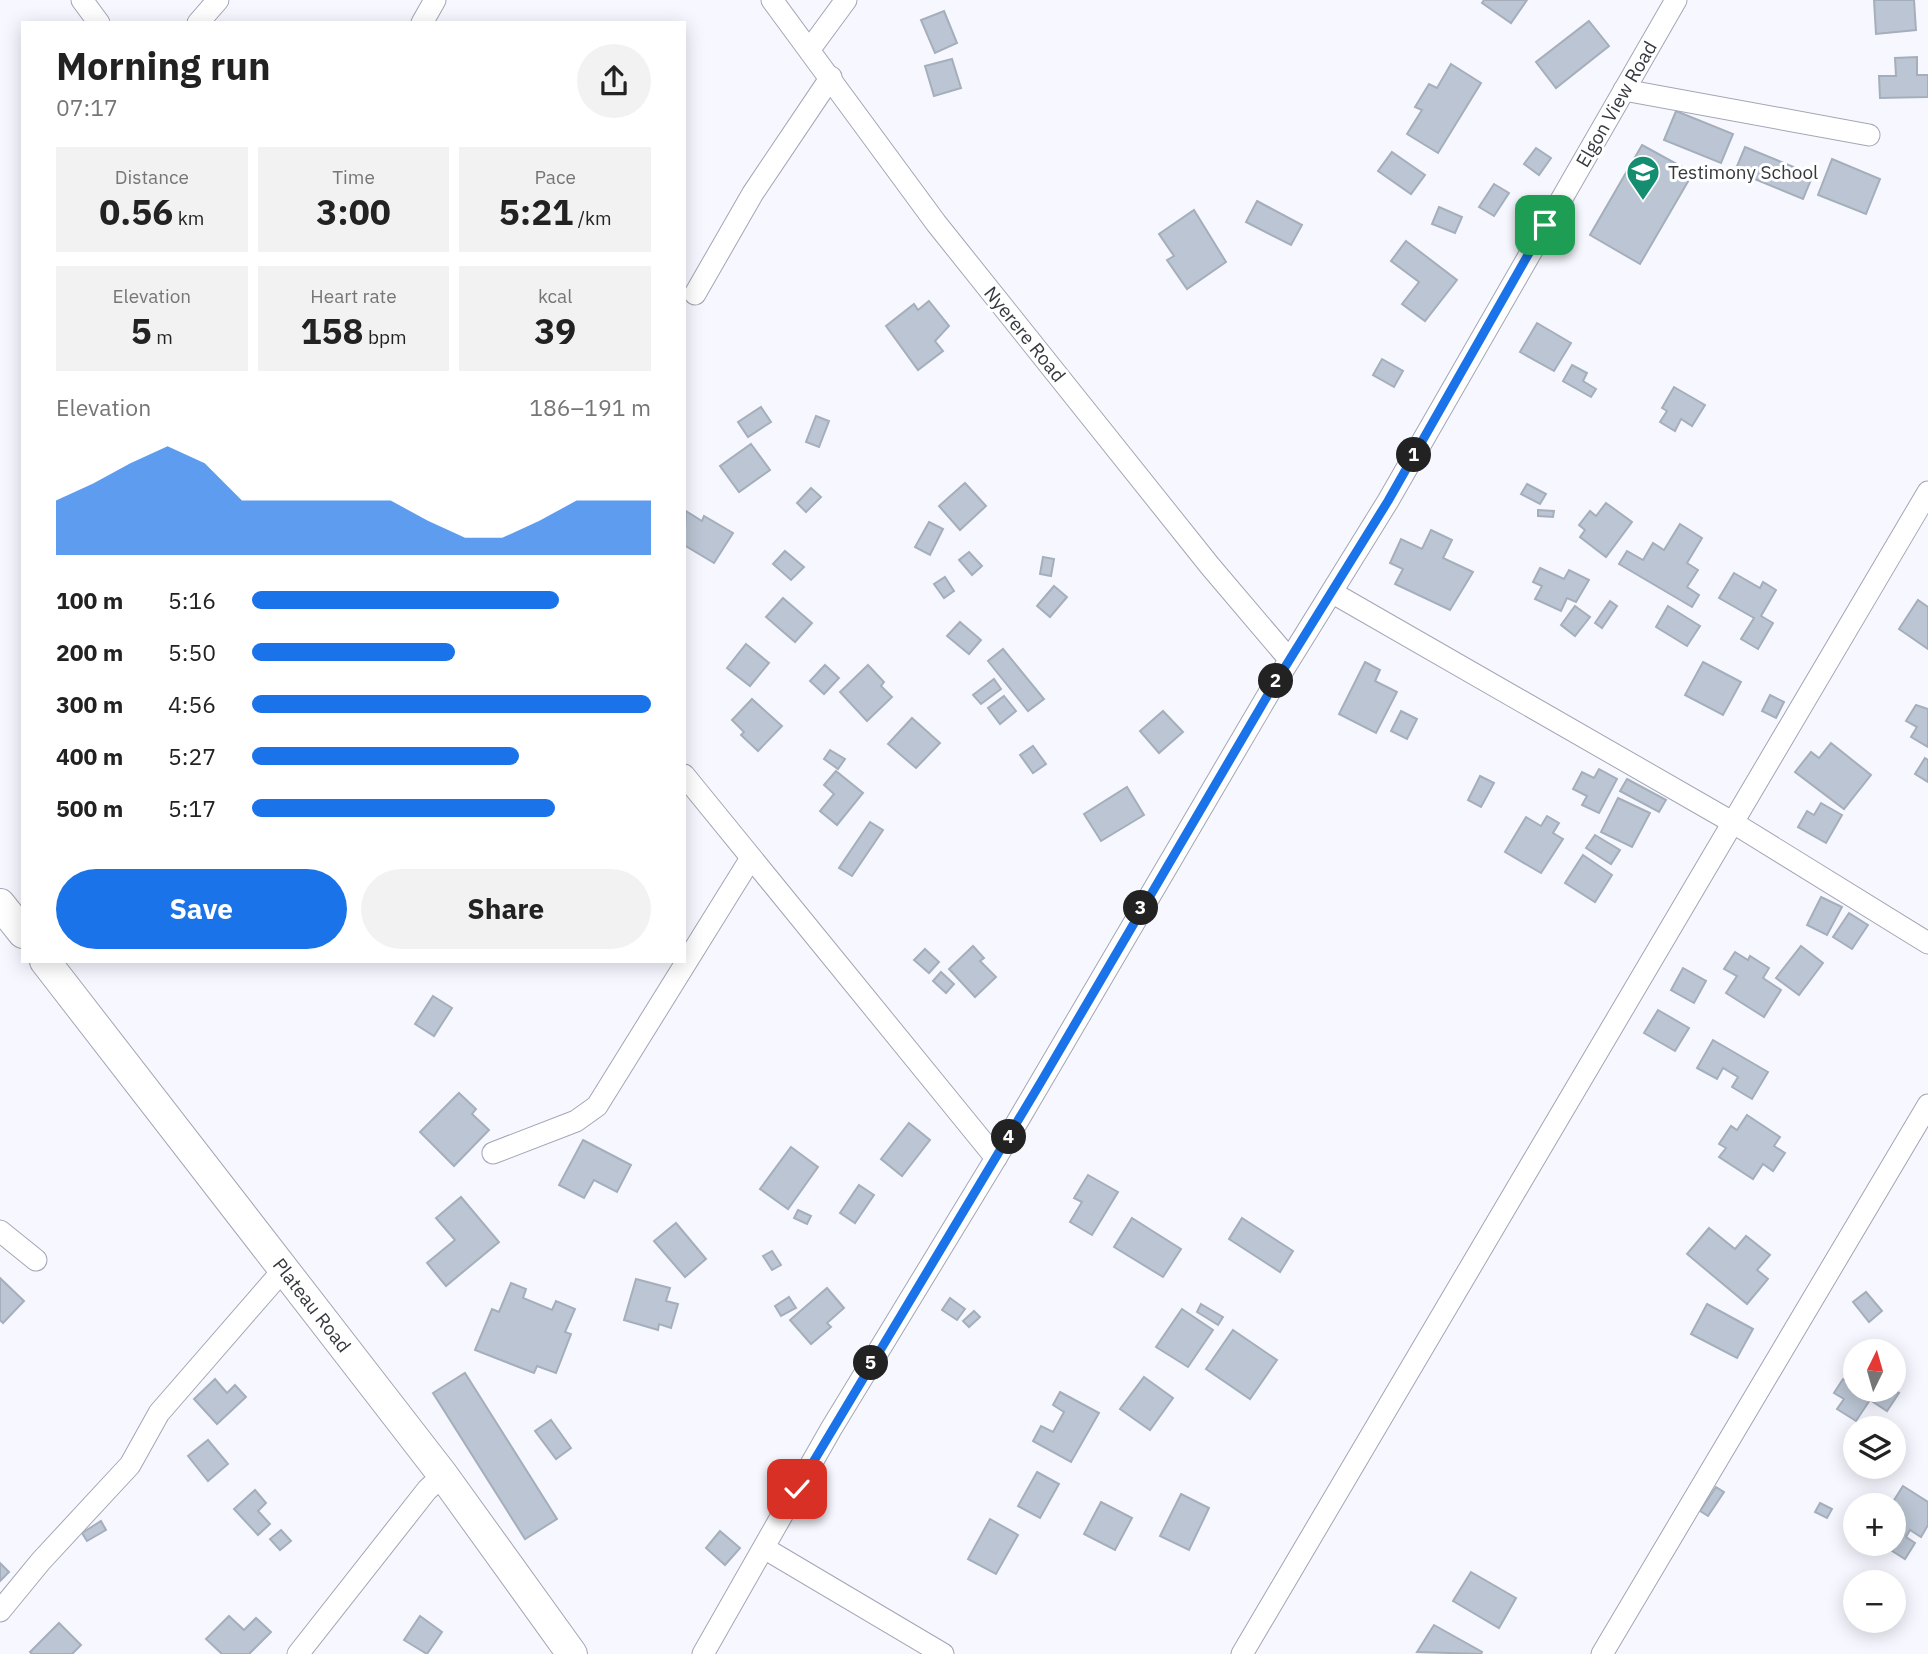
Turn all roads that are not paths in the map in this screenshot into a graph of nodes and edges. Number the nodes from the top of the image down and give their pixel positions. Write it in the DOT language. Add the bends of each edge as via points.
graph roads {
  1 [pos="82,0"];
  2 [pos="218,0"];
  3 [pos="435,0"];
  4 [pos="772,0"];
  5 [pos="846,0"];
  6 [pos="1676,0"];
  7 [pos="98,21"];
  8 [pos="200,21"];
  9 [pos="423,21"];
  10 [pos="810,49"];
  11 [pos="831,77"];
  12 [pos="1624,90"];
  13 [pos="1869,135"];
  14 [pos="695,294"];
  15 [pos="1928,492"];
  16 [pos="1333,593"];
  17 [pos="1289,659"];
  18 [pos="686,777"];
  19 [pos="1732,822"];
  20 [pos="751,858"];
  21 [pos="0,904"];
  22 [pos="21,930"];
  23 [pos="1928,943"];
  24 [pos="47,963"];
  25 [pos="686,963"];
  26 [pos="686,963"];
  27 [pos="1928,1105"];
  28 [pos="493,1153"];
  29 [pos="996,1158"];
  30 [pos="0,1231"];
  31 [pos="36,1260"];
  32 [pos="284,1269"];
  33 [pos="443,1475"];
  34 [pos="764,1548"];
  35 [pos="0,1611"];
  36 [pos="298,1654"];
  37 [pos="572,1654"];
  38 [pos="703,1654"];
  39 [pos="943,1654"];
  40 [pos="1242,1654"];
  41 [pos="1602,1654"];
  1 -- 7 [label="street"];
  2 -- 8 [label="street"];
  3 -- 9 [label="street"];
  4 -- 10 [label="street, Nyerere Road"];
  5 -- 10 [label="street"];
  6 -- 12 [label="street, Elgon View Road"];
  10 -- 11 [label="street, Nyerere Road"];
  11 -- 14 [label="street" via="753,193"];
  11 -- 17 [label="street, Nyerere Road" via="936,223"];
  12 -- 13 [label="street"];
  12 -- 16 [label="street, Elgon View Road"];
  15 -- 19 [label="street"];
  16 -- 17 [label="street, Elgon View Road"];
  16 -- 19 [label="street"];
  17 -- 29 [label="street, Elgon View Road"];
  18 -- 20 [label="street"];
  19 -- 23 [label="street"];
  19 -- 40 [label="street"];
  20 -- 25 [label="street"];
  20 -- 29 [label="street"];
  21 -- 22 [label="street"];
  24 -- 32 [label="street, Plateau Road"];
  26 -- 28 [label="street" via="597,1106 576,1121"];
  27 -- 41 [label="street"];
  29 -- 34 [label="street, Elgon View Road"];
  30 -- 31 [label="street"];
  32 -- 33 [label="street, Plateau Road"];
  32 -- 35 [label="street" via="159,1413 130,1465"];
  33 -- 36 [label="street"];
  33 -- 37 [label="street, Plateau Road"];
  34 -- 38 [label="street, Elgon View Road"];
  34 -- 39 [label="street"];
}
